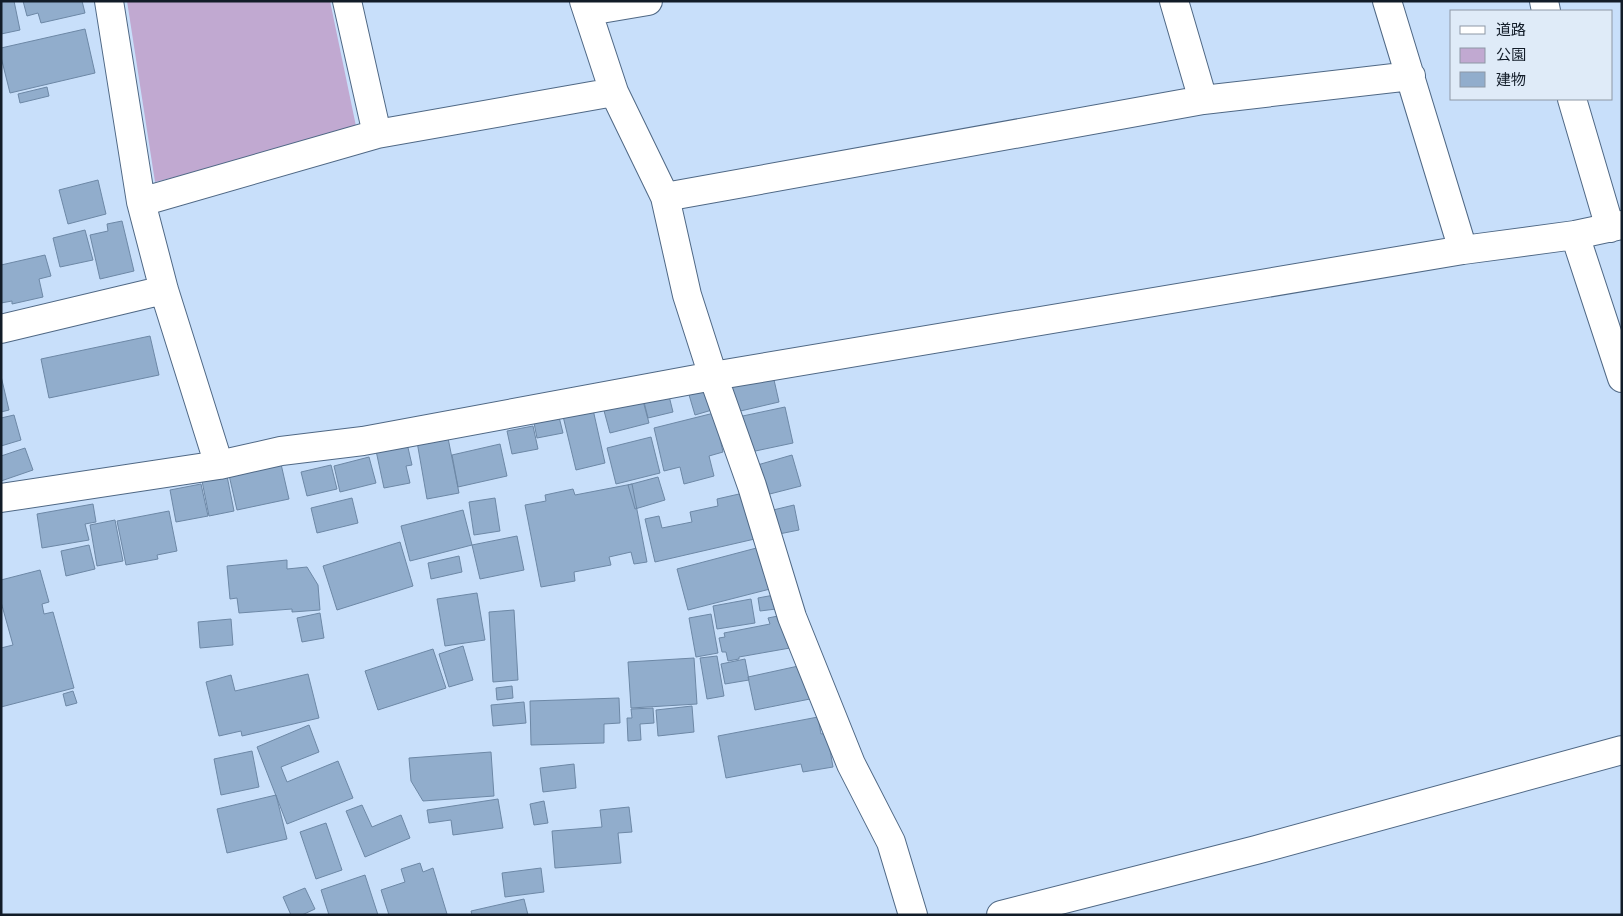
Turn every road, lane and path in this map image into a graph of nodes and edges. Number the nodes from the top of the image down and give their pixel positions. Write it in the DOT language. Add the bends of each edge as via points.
graph roads {
  1 [pos="109,1"];
  2 [pos="347,1"];
  3 [pos="648,1"];
  4 [pos="1174,1"];
  5 [pos="1387,1"];
  6 [pos="586,6"];
  7 [pos="1410,76"];
  8 [pos="614,92"];
  9 [pos="1203,100"];
  10 [pos="1572,100"];
  11 [pos="376,134"];
  12 [pos="665,197"];
  13 [pos="141,202"];
  14 [pos="1616,226"];
  15 [pos="1575,235"];
  16 [pos="1463,250"];
  17 [pos="164,290"];
  18 [pos="1,329"];
  19 [pos="713,376"];
  20 [pos="1622,378"];
  21 [pos="219,465"];
  22 [pos="1,498"];
  23 [pos="1622,750"];
  24 [pos="913,915"];
  25 [pos="1001,915"];
  1 -- 13 [label="street"];
  2 -- 11 [label="street"];
  3 -- 6 [label="street"];
  4 -- 9 [label="street"];
  5 -- 7 [label="street"];
  6 -- 8 [label="street"];
  7 -- 9 [label="street"];
  7 -- 16 [label="street"];
  8 -- 11 [label="street"];
  8 -- 12 [label="street"];
  9 -- 12 [label="street"];
  10 -- 14 [label="street"];
  11 -- 13 [label="street"];
  12 -- 19 [label="street" via="687,295"];
  13 -- 17 [label="street"];
  14 -- 15 [label="street"];
  15 -- 16 [label="street"];
  15 -- 20 [label="street"];
  16 -- 19 [label="street"];
  17 -- 18 [label="street"];
  17 -- 21 [label="street"];
  19 -- 21 [label="street" via="363,441 281,451"];
  19 -- 24 [label="street" via="752,486 792,617 851,764 891,842"];
  21 -- 22 [label="street"];
  23 -- 25 [label="street" via="1256,850"];
}
